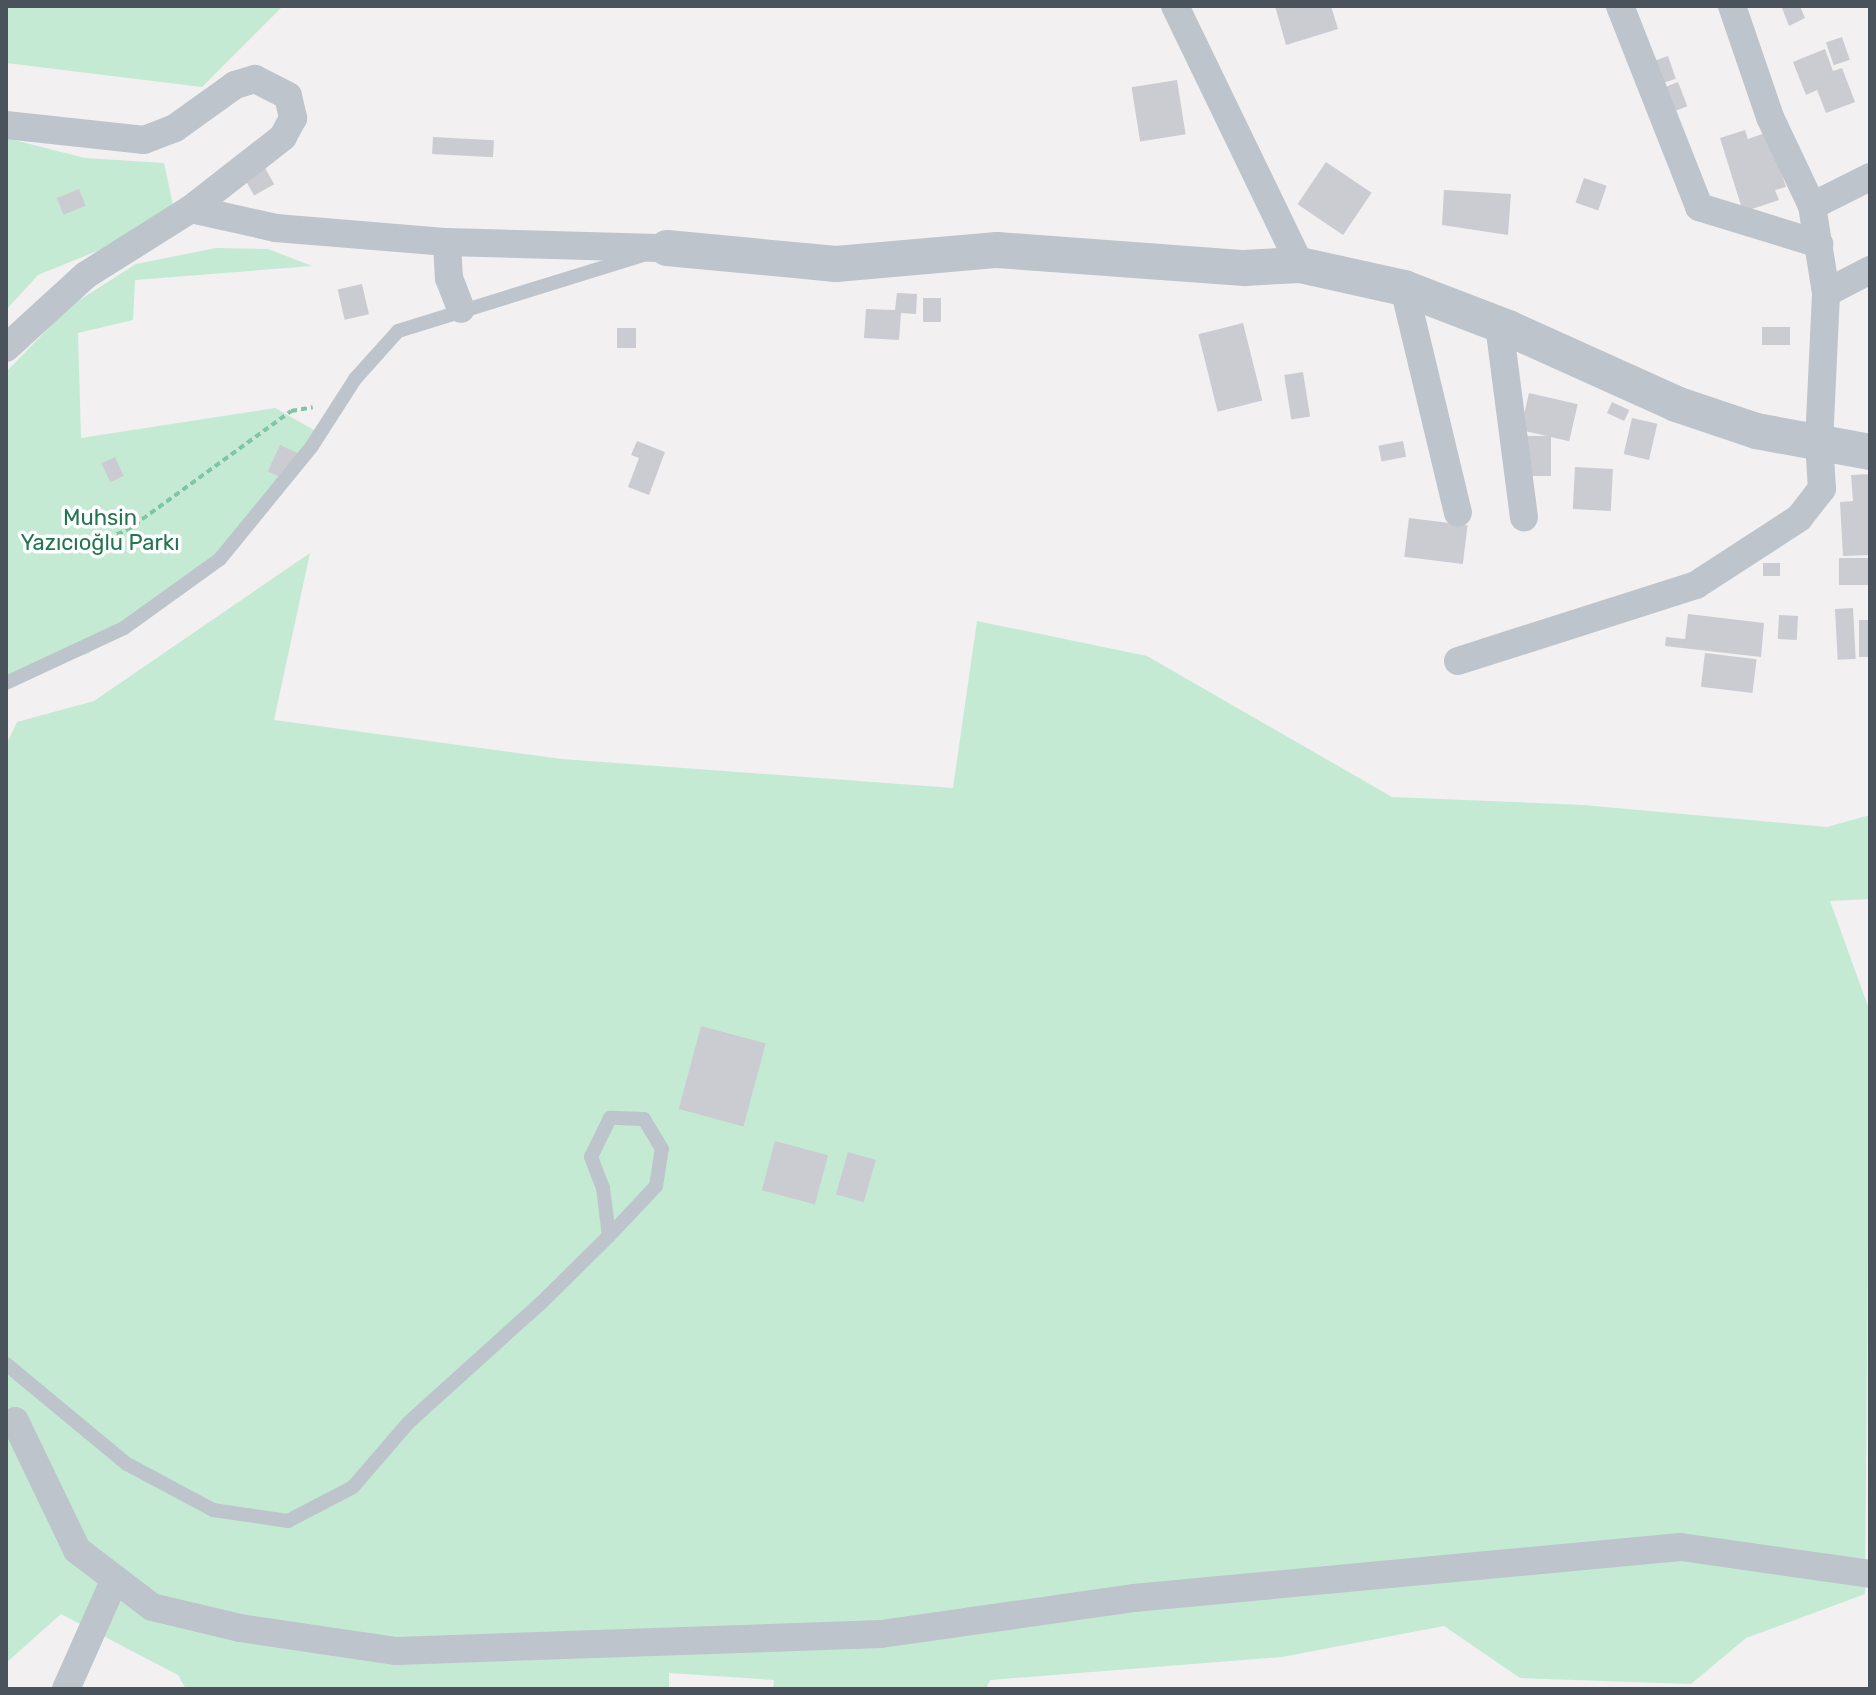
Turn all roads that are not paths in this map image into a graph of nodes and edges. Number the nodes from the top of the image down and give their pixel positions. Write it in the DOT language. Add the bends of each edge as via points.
graph roads {
  1 [pos="1175,6"];
  2 [pos="1620,6"];
  3 [pos="1732,6"];
  4 [pos="6,116"];
  5 [pos="6,125"];
  6 [pos="39,129"];
  7 [pos="1870,177"];
  8 [pos="1812,206"];
  9 [pos="191,209"];
  10 [pos="447,242"];
  11 [pos="1819,244"];
  12 [pos="667,248"];
  13 [pos="1300,265"];
  14 [pos="1870,270"];
  15 [pos="1404,288"];
  16 [pos="1826,293"];
  17 [pos="461,309"];
  18 [pos="1499,325"];
  19 [pos="6,348"];
  20 [pos="1819,443"];
  21 [pos="1870,452"];
  22 [pos="1458,513"];
  23 [pos="1524,517"];
  24 [pos="1458,661"];
  25 [pos="6,683"];
  26 [pos="609,1236"];
  27 [pos="6,1364"];
  28 [pos="15,1421"];
  29 [pos="1870,1574"];
  30 [pos="115,1579"];
  31 [pos="66,1689"];
  1 -- 13 [label="street"];
  2 -- 11 [label="street" via="1699,207"];
  3 -- 8 [label="street" via="1770,117"];
  4 -- 6 [label="street"];
  5 -- 6 [label="street"];
  6 -- 9 [label="street" via="144,140 175,128 235,85 255,79 288,96 293,118 283,137"];
  7 -- 8 [label="street"];
  8 -- 11 [label="street"];
  9 -- 10 [label="street" via="276,228"];
  9 -- 19 [label="street" via="86,275"];
  10 -- 12 [label="street"];
  10 -- 17 [label="street" via="449,278"];
  11 -- 16 [label="street"];
  12 -- 13 [label="street" via="836,264 997,250 1244,268"];
  12 -- 17 [label="lane"];
  13 -- 15 [label="street"];
  14 -- 16 [label="street"];
  15 -- 18 [label="street"];
  15 -- 22 [label="street"];
  16 -- 20 [label="street"];
  17 -- 25 [label="lane" via="398,331 220,559 124,628"];
  18 -- 20 [label="street" via="1676,404 1756,431"];
  18 -- 23 [label="street"];
  20 -- 21 [label="street"];
  20 -- 24 [label="street" via="1822,489 1799,518 1696,585"];
  26 -- 26 [label="lane" via="656,1186 662,1149 644,1119 610,1118 591,1157 603,1188"];
  26 -- 27 [label="lane" via="408,1423 353,1487 288,1521 213,1510 127,1464"];
  28 -- 30 [label="street" via="77,1550"];
  29 -- 30 [label="street" via="1681,1547 1134,1598 881,1634 396,1651 240,1628 152,1607"];
  30 -- 31 [label="street"];
}
